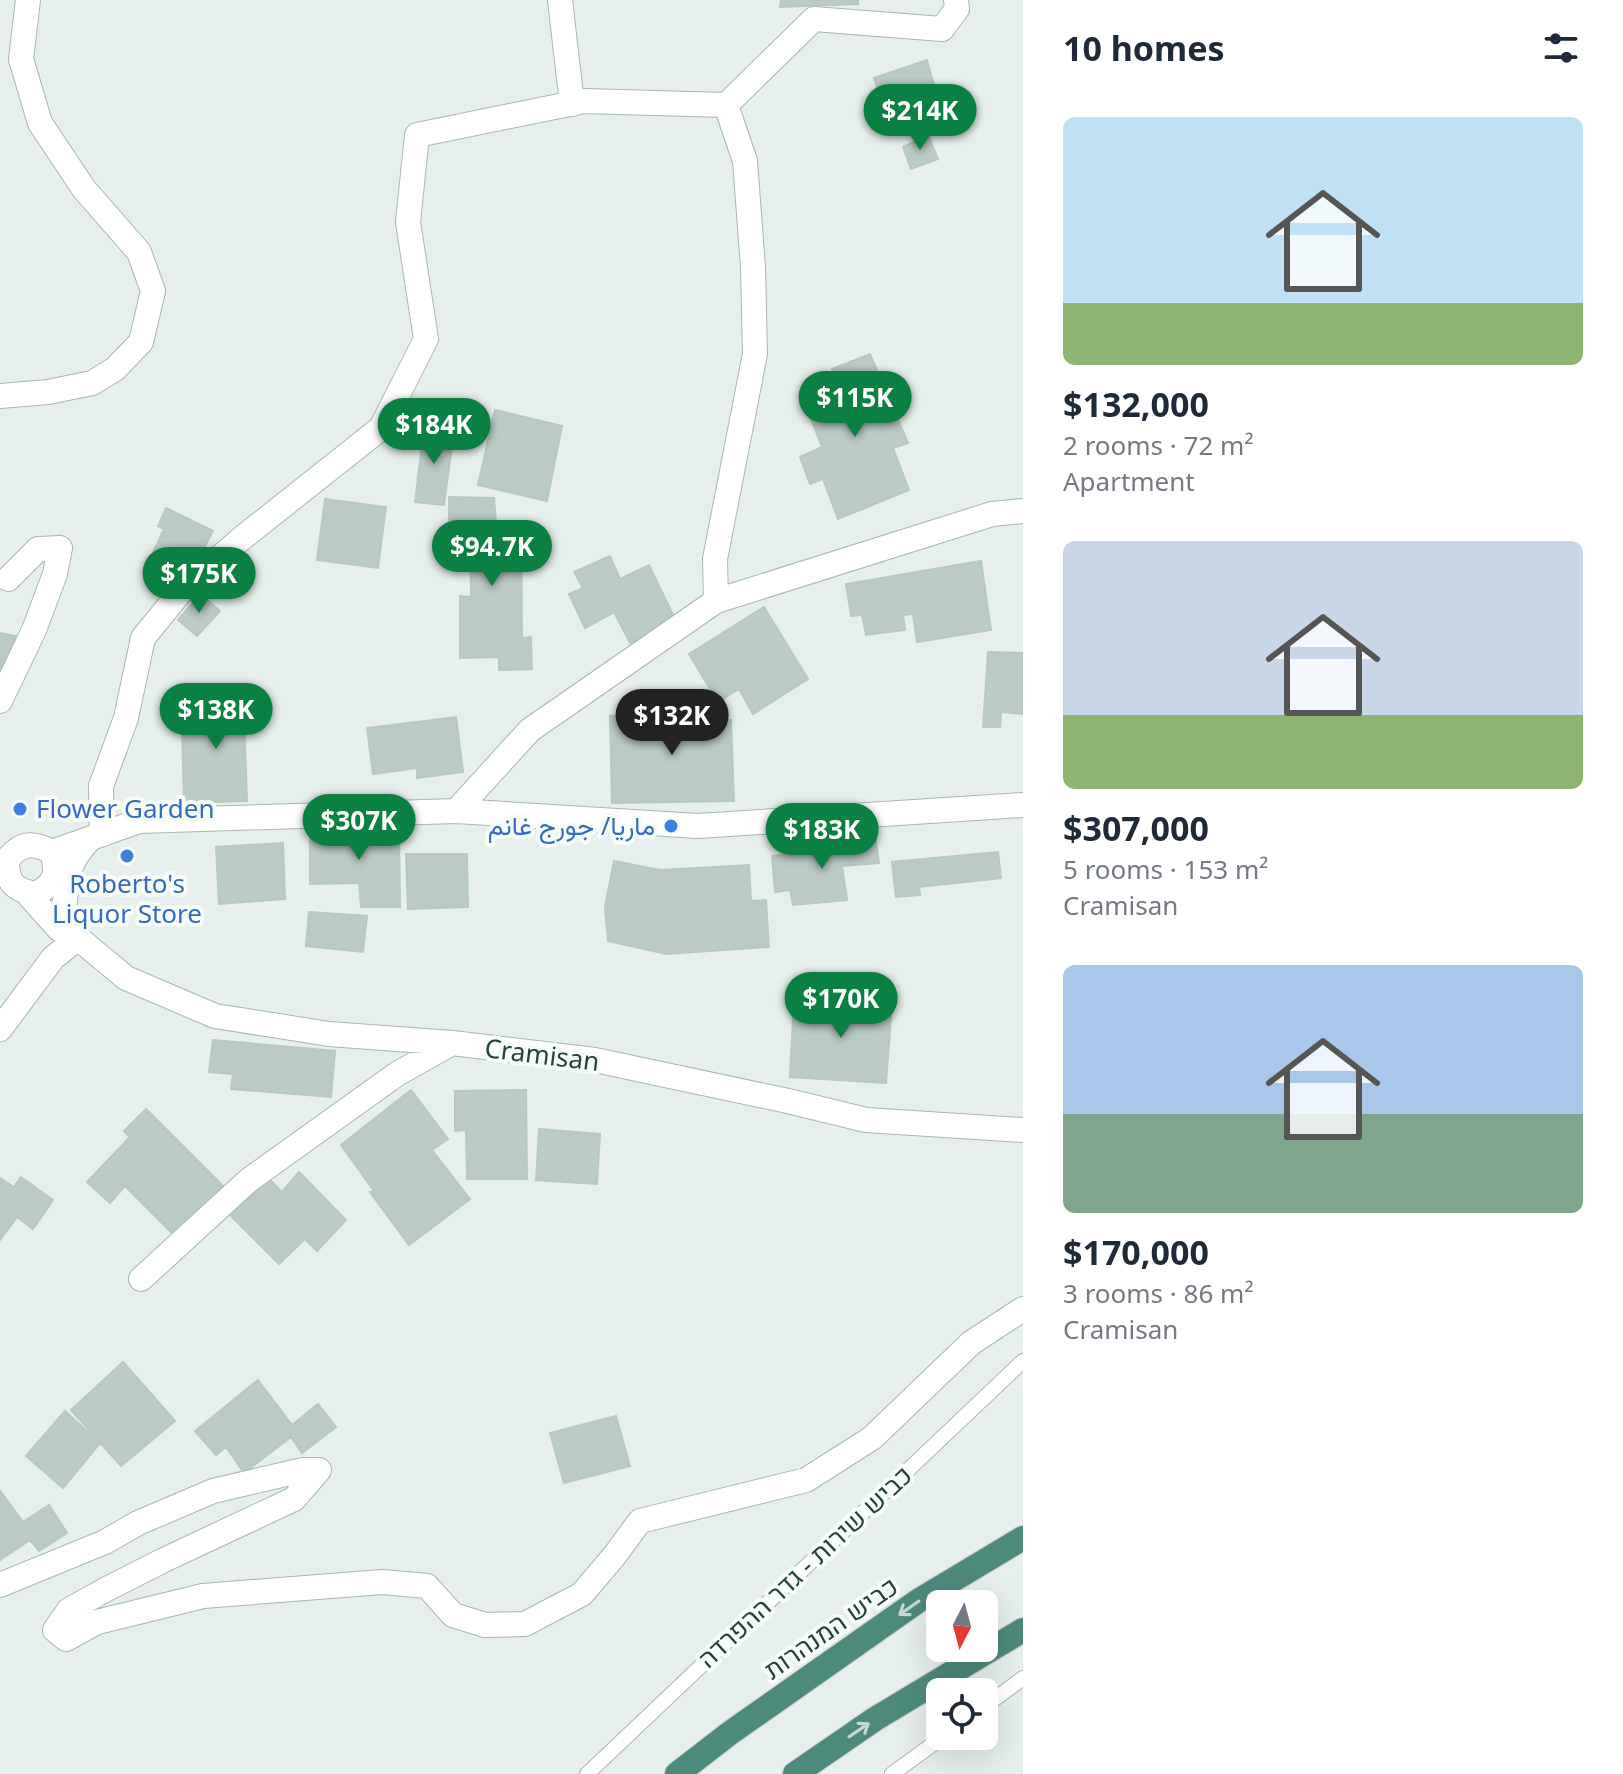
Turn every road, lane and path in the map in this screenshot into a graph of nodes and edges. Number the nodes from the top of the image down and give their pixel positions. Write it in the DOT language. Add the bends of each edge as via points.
graph roads {
  1 [pos="28,0"];
  2 [pos="560,0"];
  3 [pos="956,0"];
  4 [pos="572,104"];
  5 [pos="726,105"];
  6 [pos="0,396"];
  7 [pos="1023,511"];
  8 [pos="8,579"];
  9 [pos="716,601"];
  10 [pos="0,701"];
  11 [pos="1023,805"];
  12 [pos="456,811"];
  13 [pos="96,836"];
  14 [pos="4,858"];
  15 [pos="54,863"];
  16 [pos="26,892"];
  17 [pos="64,910"];
  18 [pos="78,938"];
  19 [pos="0,1029"];
  20 [pos="452,1043"];
  21 [pos="1023,1130"];
  22 [pos="141,1279"];
  23 [pos="1023,1309"];
  24 [pos="1023,1361"];
  25 [pos="1023,1538"];
  26 [pos="0,1585"];
  27 [pos="1023,1630"];
  28 [pos="1023,1678"];
  29 [pos="998,1697"];
  30 [pos="926,1749"];
  31 [pos="587,1774"];
  32 [pos="677,1774"];
  33 [pos="795,1774"];
  34 [pos="892,1774"];
  1 -- 6 [label="street" via="21,59 40,123 84,189 139,252 153,291 141,342 115,369 92,383"];
  2 -- 4 [label="street"];
  3 -- 5 [label="street" via="957,9 942,29 814,19"];
  4 -- 5 [label="street"];
  4 -- 13 [label="street" via="417,135 408,222 426,339 381,428 182,590 143,638 126,718 101,786"];
  5 -- 9 [label="street" via="745,161 755,354 715,559"];
  7 -- 9 [label="street" via="992,514"];
  8 -- 10 [label="street" via="38,549 60,548 34,630"];
  9 -- 12 [label="street" via="530,730"];
  11 -- 12 [label="street" via="698,826"];
  12 -- 13 [label="street" via="139,821"];
  13 -- 15 [label="street"];
  13 -- 17 [label="street" via="75,855 68,871"];
  14 -- 15 [label="street" via="18,848 38,846"];
  14 -- 16 [label="street" via="11,882"];
  15 -- 16 [label="street" via="51,883 36,894"];
  15 -- 17 [label="street"];
  16 -- 18 [label="street, Cramisan" via="59,929"];
  17 -- 18 [label="street"];
  18 -- 19 [label="street" via="53,958"];
  18 -- 20 [label="street, Cramisan" via="126,978 215,1016 329,1034"];
  20 -- 21 [label="street, Cramisan" via="595,1060 866,1120"];
  20 -- 22 [label="street" via="397,1074 249,1180"];
  23 -- 26 [label="street" via="971,1343 872,1438 806,1480 640,1521 582,1594 525,1624 485,1625 453,1615 427,1586 382,1582 203,1596 97,1622 66,1639 55,1630 69,1610 105,1590 294,1499 319,1470 213,1491"];
  24 -- 31 [label="lane, כביש שירות - גדר ההפרדה"];
  25 -- 32 [label="highway, כביש המנהרות, one-way" via="918,1601"];
  33 -- 27 [label="highway, one-way"];
  28 -- 29 [label="lane"];
  30 -- 34 [label="lane"];
}
